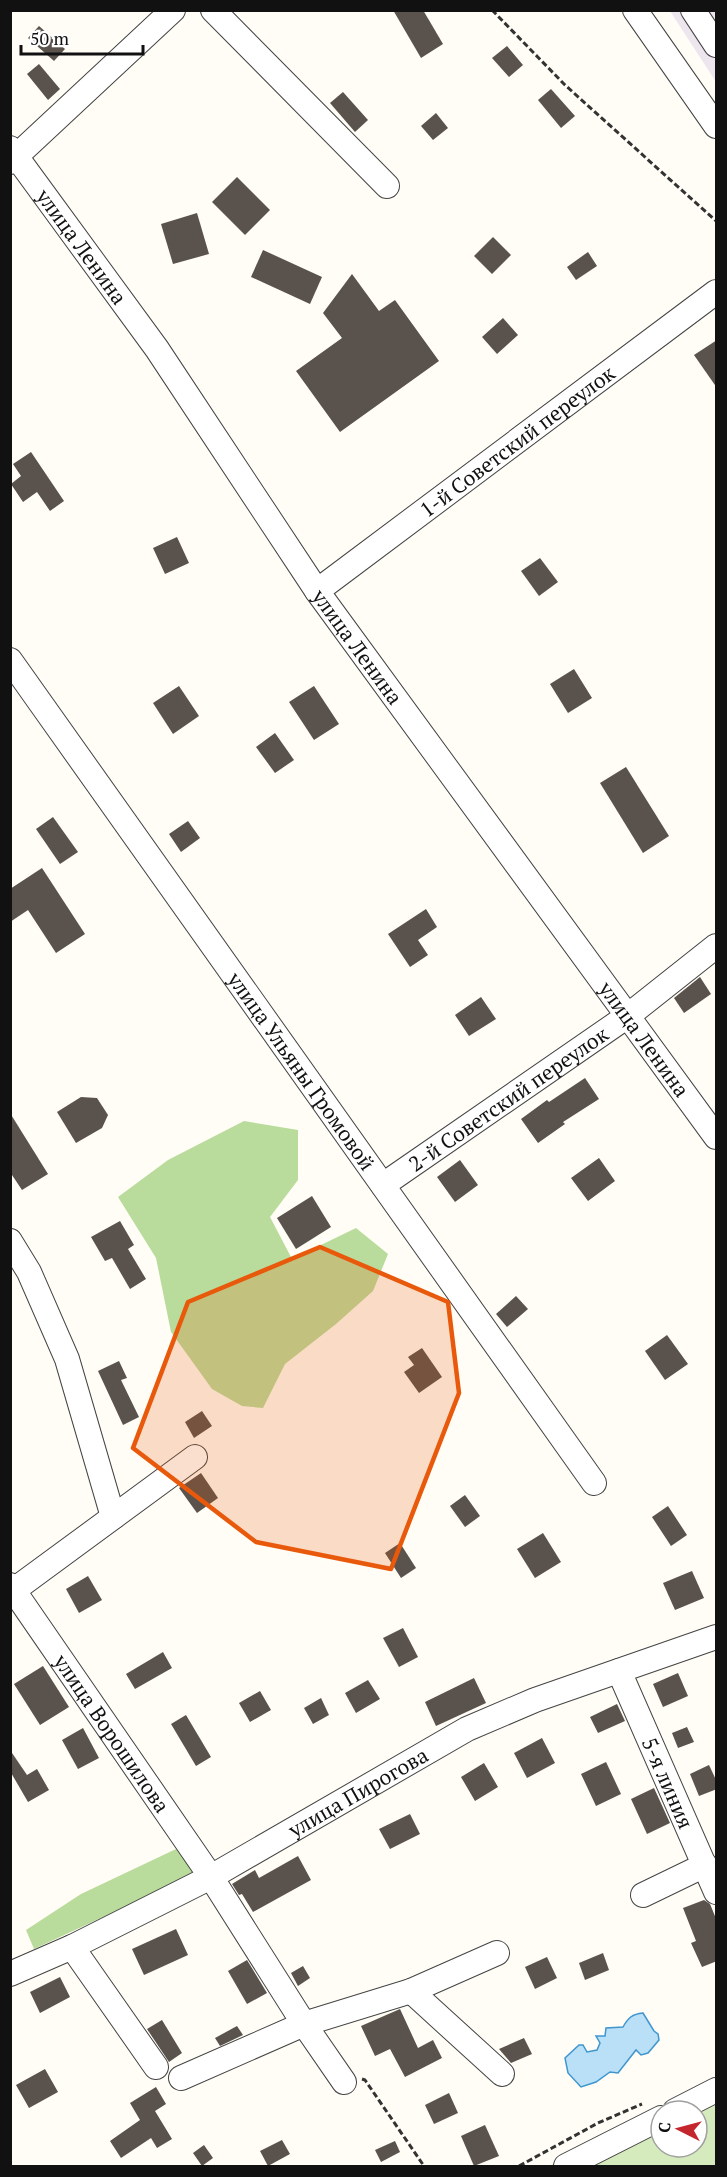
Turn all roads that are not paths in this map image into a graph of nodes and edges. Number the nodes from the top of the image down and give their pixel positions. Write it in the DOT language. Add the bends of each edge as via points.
graph roads {
  1 [pos="173,10"];
  2 [pos="213,10"];
  3 [pos="635,10"];
  4 [pos="693,10"];
  5 [pos="717,45"];
  6 [pos="717,126"];
  7 [pos="13,156"];
  8 [pos="387,186"];
  9 [pos="717,292"];
  10 [pos="317,591"];
  11 [pos="10,660"];
  12 [pos="717,946"];
  13 [pos="629,1015"];
  14 [pos="717,1137"];
  15 [pos="383,1185"];
  16 [pos="10,1241"];
  17 [pos="195,1457"];
  18 [pos="594,1483"];
  19 [pos="113,1517"];
  20 [pos="12,1587"];
  21 [pos="717,1637"];
  22 [pos="619,1671"];
  23 [pos="705,1865"];
  24 [pos="211,1877"];
  25 [pos="717,1892"];
  26 [pos="643,1895"];
  27 [pos="72,1947"];
  28 [pos="497,1953"];
  29 [pos="10,1974"];
  30 [pos="411,1991"];
  31 [pos="304,2024"];
  32 [pos="156,2067"];
  33 [pos="502,2074"];
  34 [pos="340,2077"];
  35 [pos="181,2078"];
  36 [pos="717,2090"];
  37 [pos="699,2099"];
  38 [pos="649,2124"];
  39 [pos="566,2166"];
  1 -- 7 [label="street"];
  2 -- 8 [label="street"];
  3 -- 6 [label="street"];
  4 -- 5 [label="street"];
  7 -- 10 [label="street, улица Ленина" via="157,350"];
  9 -- 10 [label="street, 1-й Советский переулок"];
  10 -- 13 [label="street, улица Ленина"];
  11 -- 15 [label="street, улица Ульяны Громовой"];
  12 -- 13 [label="street, 2-й Советский переулок"];
  13 -- 14 [label="street, улица Ленина"];
  13 -- 15 [label="street, 2-й Советский переулок"];
  15 -- 18 [label="street, улица Ульяны Громовой"];
  16 -- 19 [label="street" via="29,1272 67,1359"];
  17 -- 19 [label="street, улица Ворошилова"];
  19 -- 20 [label="street, улица Ворошилова"];
  20 -- 24 [label="street, улица Ворошилова"];
  21 -- 22 [label="street, улица Пирогова"];
  22 -- 23 [label="street, 5-я линия"];
  22 -- 24 [label="street, улица Пирогова" via="535,1700 467,1730"];
  23 -- 25 [label="street, 5-я линия"];
  23 -- 26 [label="street"];
  24 -- 27 [label="street, улица Пирогова"];
  24 -- 31 [label="street, улица Ворошилова"];
  27 -- 29 [label="street, улица Пирогова"];
  27 -- 32 [label="street"];
  28 -- 30 [label="street"];
  30 -- 31 [label="street"];
  30 -- 33 [label="street"];
  31 -- 34 [label="street, улица Ворошилова"];
  31 -- 35 [label="street"];
  36 -- 37 [label="street"];
  38 -- 39 [label="street"];
}
